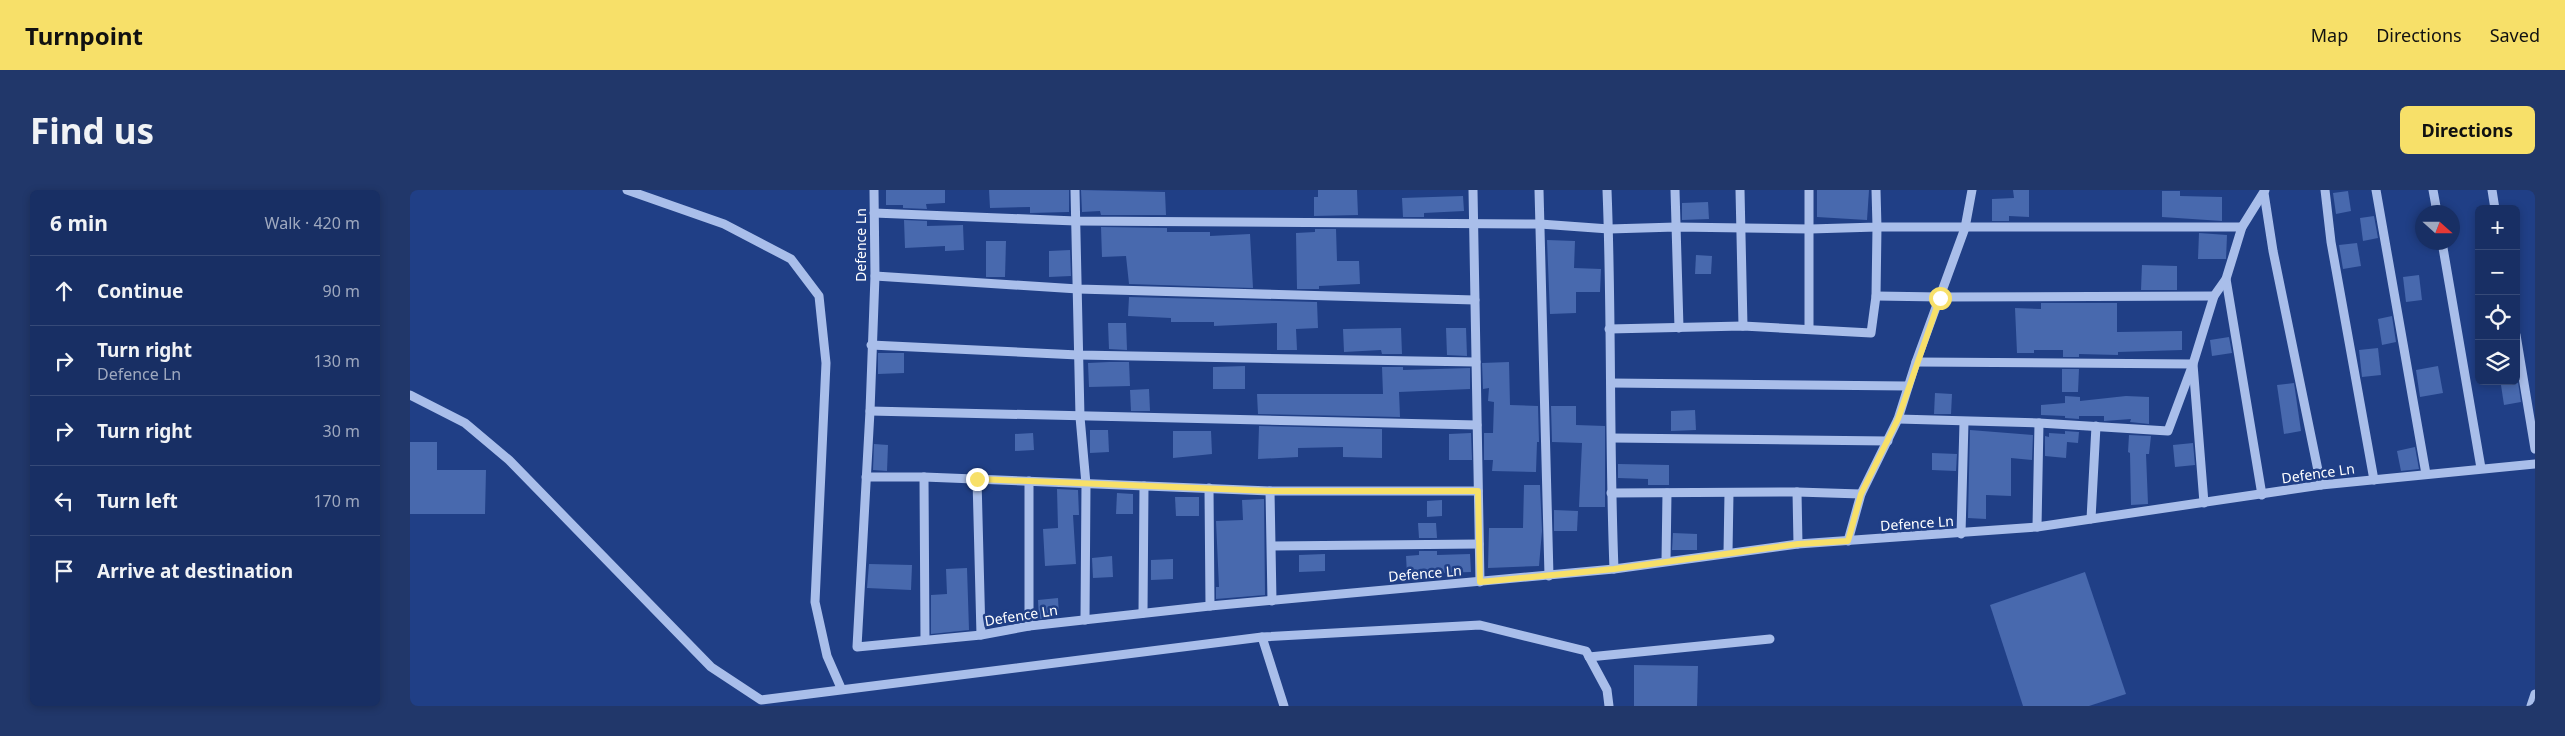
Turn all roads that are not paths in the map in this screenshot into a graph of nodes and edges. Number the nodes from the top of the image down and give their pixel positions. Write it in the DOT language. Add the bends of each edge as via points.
graph roads {
  1 [pos="627,190"];
  2 [pos="1075,190"];
  3 [pos="1473,190"];
  4 [pos="1539,190"];
  5 [pos="1607,190"];
  6 [pos="1675,190"];
  7 [pos="1740,190"];
  8 [pos="1809,190"];
  9 [pos="1876,190"];
  10 [pos="1972,190"];
  11 [pos="2325,190"];
  12 [pos="2376,190"];
  13 [pos="2433,190"];
  14 [pos="2492,190"];
  15 [pos="2264,191"];
  16 [pos="874,192"];
  17 [pos="2436,205"];
  18 [pos="2494,205"];
  19 [pos="874,213"];
  20 [pos="1076,221"];
  21 [pos="1540,224"];
  22 [pos="1474,225"];
  23 [pos="1676,227"];
  24 [pos="1877,227"];
  25 [pos="2242,227"];
  26 [pos="1741,228"];
  27 [pos="1965,228"];
  28 [pos="1609,230"];
  29 [pos="1810,230"];
  30 [pos="2443,250"];
  31 [pos="874,276"];
  32 [pos="2226,279"];
  33 [pos="1078,289"];
  34 [pos="1876,296"];
  35 [pos="2214,296"];
  36 [pos="1940,298"];
  37 [pos="1474,300"];
  38 [pos="1743,326"];
  39 [pos="1679,328"];
  40 [pos="1809,328"];
  41 [pos="1609,329"];
  42 [pos="2517,340"];
  43 [pos="871,344"];
  44 [pos="1078,355"];
  45 [pos="1476,362"];
  46 [pos="1916,362"];
  47 [pos="2193,364"];
  48 [pos="1612,383"];
  49 [pos="1908,386"];
  50 [pos="410,395"];
  51 [pos="870,410"];
  52 [pos="1080,417"];
  53 [pos="1898,419"];
  54 [pos="1964,422"];
  55 [pos="2039,423"];
  56 [pos="1477,425"];
  57 [pos="2096,426"];
  58 [pos="1612,438"];
  59 [pos="1888,441"];
  60 [pos="2535,448"];
  61 [pos="2535,464"];
  62 [pos="2481,468"];
  63 [pos="2426,474"];
  64 [pos="866,477"];
  65 [pos="924,477"];
  66 [pos="977,479"];
  67 [pos="2374,480"];
  68 [pos="1029,481"];
  69 [pos="1086,484"];
  70 [pos="2321,485"];
  71 [pos="1144,486"];
  72 [pos="1209,488"];
  73 [pos="1270,491"];
  74 [pos="1478,491"];
  75 [pos="1797,492"];
  76 [pos="1667,493"];
  77 [pos="1729,493"];
  78 [pos="1611,494"];
  79 [pos="1861,494"];
  80 [pos="2262,495"];
  81 [pos="2204,504"];
  82 [pos="2091,519"];
  83 [pos="2037,527"];
  84 [pos="1961,534"];
  85 [pos="1848,541"];
  86 [pos="1479,544"];
  87 [pos="1798,544"];
  88 [pos="1272,546"];
  89 [pos="1728,553"];
  90 [pos="1666,561"];
  91 [pos="1614,569"];
  92 [pos="1549,576"];
  93 [pos="1480,582"];
  94 [pos="1272,601"];
  95 [pos="1210,606"];
  96 [pos="1143,614"];
  97 [pos="1085,620"];
  98 [pos="1029,626"];
  99 [pos="981,635"];
  100 [pos="1262,636"];
  101 [pos="1770,639"];
  102 [pos="925,640"];
  103 [pos="1589,657"];
  104 [pos="841,688"];
  105 [pos="2535,694"];
  106 [pos="1284,706"];
  107 [pos="1609,706"];
  108 [pos="2531,706"];
  1 -- 104 [label="street" via="724,224 791,259 818,296 826,363 815,602 827,656"];
  2 -- 20 [label="street"];
  3 -- 22 [label="street"];
  4 -- 21 [label="street"];
  5 -- 28 [label="street"];
  6 -- 23 [label="street"];
  7 -- 26 [label="street"];
  8 -- 29 [label="street"];
  9 -- 24 [label="street"];
  10 -- 27 [label="street"];
  11 -- 67 [label="street" via="2331,242"];
  12 -- 63 [label="street"];
  13 -- 17 [label="street"];
  14 -- 18 [label="street"];
  15 -- 25 [label="street"];
  15 -- 70 [label="street"];
  16 -- 19 [label="street, Defence Ln"];
  19 -- 20 [label="street"];
  19 -- 31 [label="street, Defence Ln"];
  20 -- 22 [label="street"];
  20 -- 33 [label="street"];
  21 -- 22 [label="street"];
  21 -- 28 [label="street"];
  21 -- 92 [label="street"];
  22 -- 37 [label="street"];
  23 -- 26 [label="street"];
  23 -- 28 [label="street"];
  23 -- 39 [label="street"];
  24 -- 27 [label="street"];
  24 -- 29 [label="street"];
  24 -- 34 [label="street"];
  25 -- 27 [label="street"];
  25 -- 32 [label="street"];
  26 -- 29 [label="street"];
  26 -- 38 [label="street"];
  27 -- 36 [label="street"];
  28 -- 41 [label="street"];
  29 -- 40 [label="street"];
  30 -- 62 [label="street"];
  31 -- 33 [label="street"];
  31 -- 43 [label="street, Defence Ln"];
  32 -- 35 [label="street"];
  32 -- 80 [label="street"];
  33 -- 37 [label="street"];
  33 -- 44 [label="street"];
  34 -- 36 [label="street"];
  34 -- 40 [label="street" via="1871,333"];
  35 -- 36 [label="street"];
  35 -- 47 [label="street"];
  36 -- 46 [label="street"];
  37 -- 45 [label="street"];
  38 -- 39 [label="street"];
  38 -- 40 [label="street"];
  39 -- 41 [label="street"];
  41 -- 48 [label="street"];
  42 -- 60 [label="street"];
  43 -- 44 [label="street"];
  43 -- 51 [label="street, Defence Ln"];
  44 -- 45 [label="street"];
  44 -- 52 [label="street"];
  45 -- 56 [label="street"];
  46 -- 47 [label="street"];
  46 -- 49 [label="street"];
  47 -- 57 [label="street" via="2168,431"];
  47 -- 81 [label="street"];
  48 -- 49 [label="street"];
  48 -- 58 [label="street"];
  49 -- 53 [label="street"];
  50 -- 104 [label="street" via="465,423 509,460 711,667 761,700"];
  51 -- 52 [label="street"];
  51 -- 64 [label="street, Defence Ln"];
  52 -- 56 [label="street"];
  52 -- 69 [label="street"];
  53 -- 54 [label="street"];
  53 -- 59 [label="street"];
  54 -- 55 [label="street"];
  54 -- 84 [label="street"];
  55 -- 57 [label="street"];
  55 -- 83 [label="street"];
  56 -- 74 [label="street"];
  57 -- 82 [label="street"];
  58 -- 59 [label="street"];
  58 -- 78 [label="street"];
  59 -- 79 [label="street"];
  61 -- 62 [label="street, Defence Ln"];
  62 -- 63 [label="street, Defence Ln"];
  63 -- 67 [label="street, Defence Ln"];
  64 -- 65 [label="street"];
  64 -- 102 [label="street, Defence Ln" via="857,647"];
  65 -- 66 [label="street"];
  65 -- 102 [label="street"];
  66 -- 68 [label="street"];
  66 -- 99 [label="street"];
  67 -- 70 [label="street, Defence Ln"];
  68 -- 69 [label="street"];
  68 -- 98 [label="street"];
  69 -- 71 [label="street"];
  69 -- 97 [label="street"];
  70 -- 80 [label="street, Defence Ln"];
  71 -- 72 [label="street"];
  71 -- 96 [label="street"];
  72 -- 73 [label="street"];
  72 -- 95 [label="street"];
  73 -- 74 [label="street"];
  73 -- 88 [label="street"];
  74 -- 86 [label="street"];
  75 -- 77 [label="street"];
  75 -- 79 [label="street"];
  75 -- 87 [label="street"];
  76 -- 77 [label="street"];
  76 -- 78 [label="street"];
  76 -- 90 [label="street"];
  77 -- 89 [label="street"];
  78 -- 91 [label="street"];
  79 -- 85 [label="street"];
  80 -- 81 [label="street, Defence Ln"];
  81 -- 82 [label="street, Defence Ln"];
  82 -- 83 [label="street, Defence Ln"];
  83 -- 84 [label="street, Defence Ln"];
  84 -- 85 [label="street, Defence Ln"];
  85 -- 87 [label="street, Defence Ln"];
  86 -- 88 [label="street"];
  86 -- 93 [label="street"];
  87 -- 89 [label="street, Defence Ln"];
  88 -- 94 [label="street"];
  89 -- 90 [label="street, Defence Ln"];
  90 -- 91 [label="street, Defence Ln"];
  91 -- 92 [label="street, Defence Ln"];
  92 -- 93 [label="street, Defence Ln"];
  93 -- 94 [label="street, Defence Ln"];
  94 -- 95 [label="street, Defence Ln"];
  95 -- 96 [label="street, Defence Ln"];
  96 -- 97 [label="street, Defence Ln"];
  97 -- 98 [label="street, Defence Ln"];
  98 -- 99 [label="street, Defence Ln"];
  99 -- 102 [label="street, Defence Ln"];
  100 -- 103 [label="street" via="1480,625 1586,651"];
  100 -- 104 [label="street"];
  100 -- 106 [label="street"];
  101 -- 103 [label="street"];
  103 -- 107 [label="street" via="1607,690"];
  105 -- 108 [label="street"];
}
